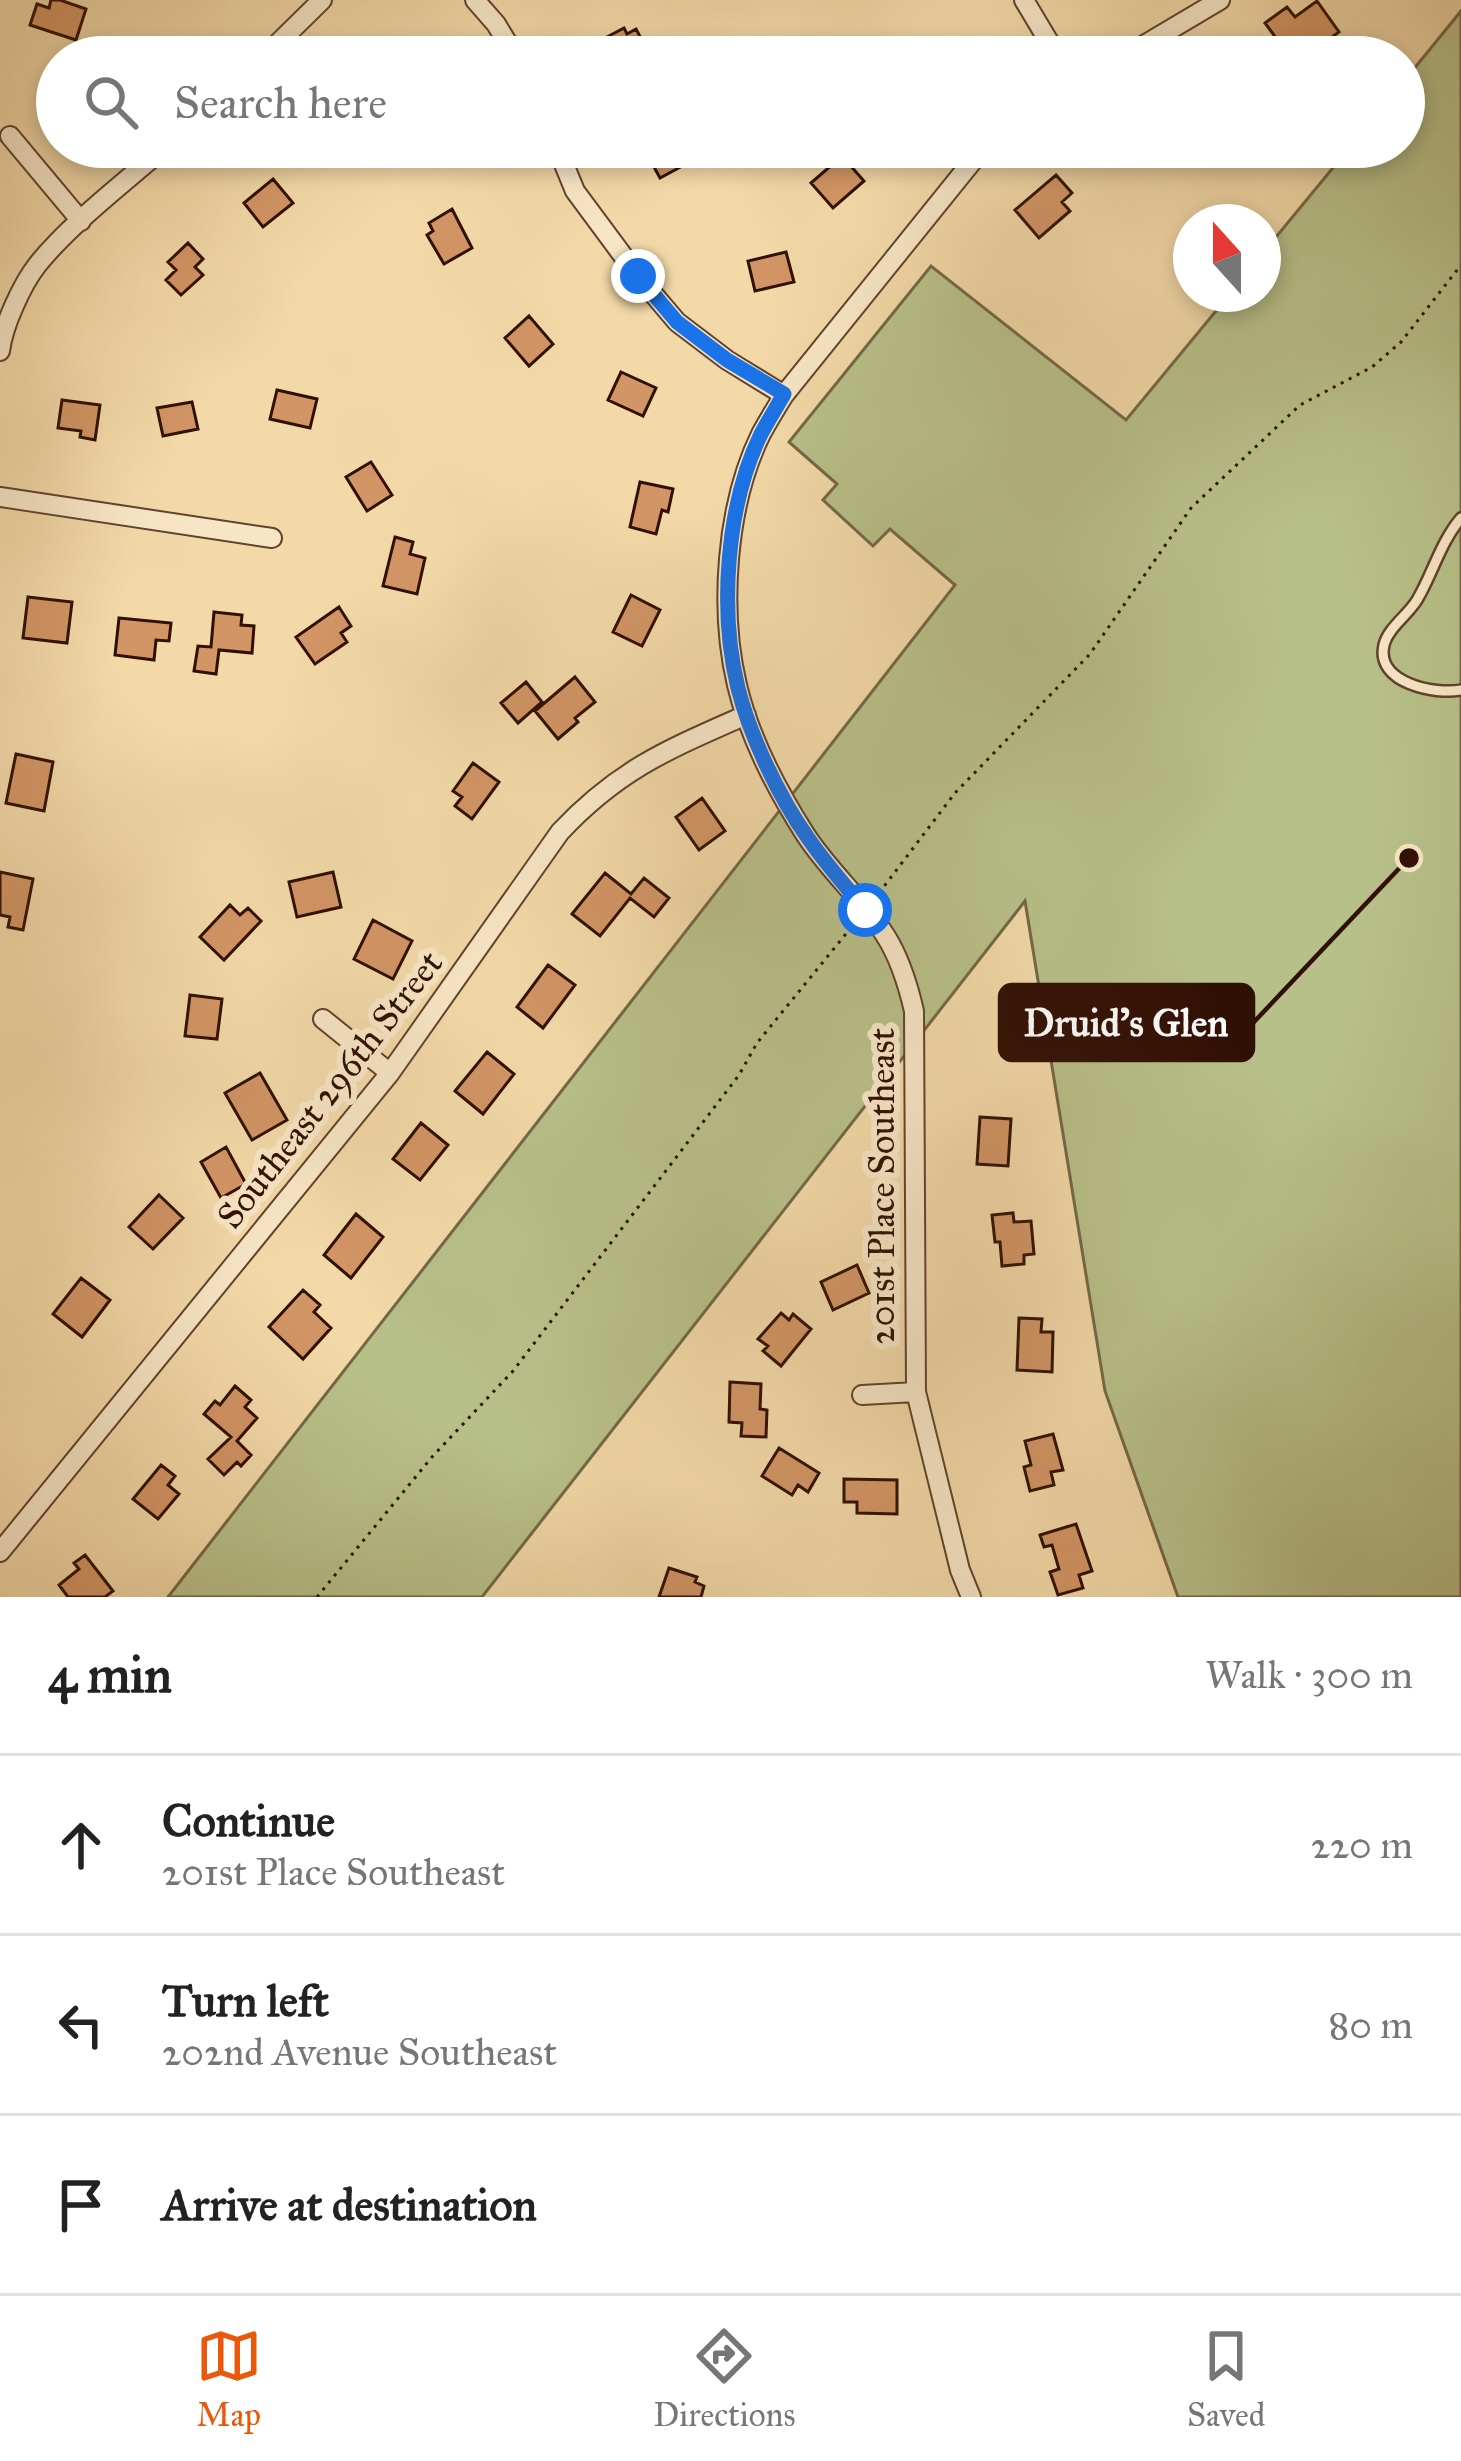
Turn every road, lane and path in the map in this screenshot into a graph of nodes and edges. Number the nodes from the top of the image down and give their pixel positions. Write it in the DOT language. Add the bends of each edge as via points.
graph roads {
  1 [pos="322,0"];
  2 [pos="475,0"];
  3 [pos="1024,0"];
  4 [pos="1220,0"];
  5 [pos="285,36"];
  6 [pos="503,36"];
  7 [pos="1045,36"];
  8 [pos="1159,36"];
  9 [pos="10,136"];
  10 [pos="36,167"];
  11 [pos="37,168"];
  12 [pos="141,168"];
  13 [pos="566,168"];
  14 [pos="967,168"];
  15 [pos="81,221"];
  16 [pos="1461,265"];
  17 [pos="0,351"];
  18 [pos="784,394"];
  19 [pos="0,497"];
  20 [pos="1461,518"];
  21 [pos="272,538"];
  22 [pos="1461,690"];
  23 [pos="746,715"];
  24 [pos="865,910"];
  25 [pos="323,1019"];
  26 [pos="390,1073"];
  27 [pos="916,1392"];
  28 [pos="862,1395"];
  29 [pos="0,1552"];
  30 [pos="317,1597"];
  31 [pos="971,1597"];
  1 -- 5 [label="street"];
  2 -- 6 [label="street"];
  3 -- 7 [label="street"];
  4 -- 8 [label="street"];
  9 -- 10 [label="street"];
  11 -- 15 [label="street"];
  12 -- 15 [label="street"];
  13 -- 18 [label="street" via="677,322"];
  14 -- 18 [label="street, 201st Place Southeast"];
  15 -- 17 [label="street" via="36,266"];
  16 -- 24 [label="path" via="1401,343 1300,405 1191,508 1090,653 955,793"];
  18 -- 23 [label="street, 201st Place Southeast" via="746,472 732,538 732,662"];
  19 -- 21 [label="street"];
  20 -- 22 [label="lane" via="1383,653 1404,682"];
  23 -- 24 [label="street, 201st Place Southeast" via="806,836"];
  23 -- 26 [label="street, Southeast 296th Street" via="659,753 582,809"];
  24 -- 27 [label="street, 201st Place Southeast" via="898,960 914,1011"];
  24 -- 30 [label="path" via="513,1371"];
  25 -- 26 [label="street"];
  26 -- 29 [label="street, Southeast 296th Street"];
  27 -- 28 [label="street"];
  27 -- 31 [label="street, 201st Place Southeast"];
}
